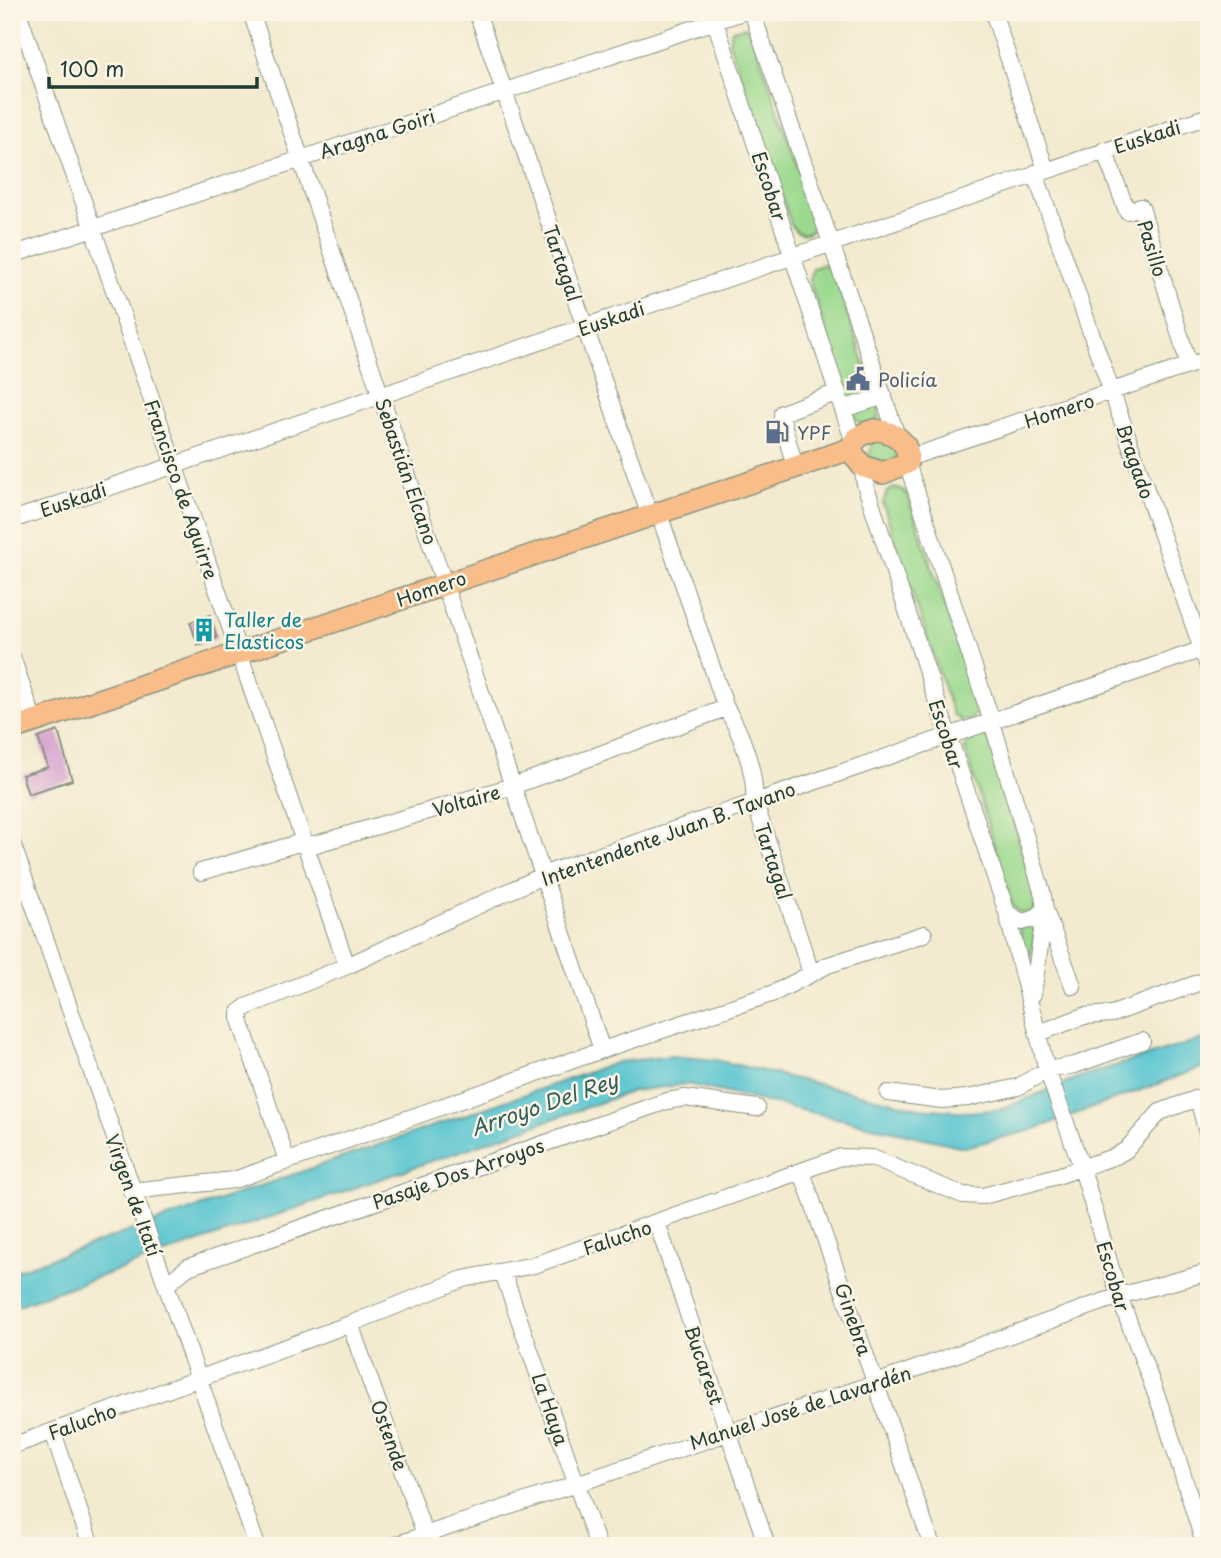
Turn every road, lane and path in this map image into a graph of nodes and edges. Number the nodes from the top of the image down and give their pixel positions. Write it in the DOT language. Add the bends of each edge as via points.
graph roads {
  1 [pos="18,12"];
  2 [pos="251,12"];
  3 [pos="477,12"];
  4 [pos="743,12"];
  5 [pos="752,12"];
  6 [pos="993,12"];
  7 [pos="714,17"];
  8 [pos="504,92"];
  9 [pos="1209,116"];
  10 [pos="1104,150"];
  11 [pos="299,158"];
  12 [pos="1040,172"];
  13 [pos="94,228"];
  14 [pos="832,243"];
  15 [pos="793,255"];
  16 [pos="12,256"];
  17 [pos="585,327"];
  18 [pos="1209,359"];
  19 [pos="1189,365"];
  20 [pos="838,391"];
  21 [pos="1112,392"];
  22 [pos="382,396"];
  23 [pos="884,396"];
  24 [pos="844,410"];
  25 [pos="897,436"];
  26 [pos="855,452"];
  27 [pos="907,461"];
  28 [pos="174,465"];
  29 [pos="795,467"];
  30 [pos="653,512"];
  31 [pos="12,520"];
  32 [pos="445,584"];
  33 [pos="1205,648"];
  34 [pos="238,653"];
  35 [pos="12,657"];
  36 [pos="1209,669"];
  37 [pos="726,708"];
  38 [pos="34,722"];
  39 [pos="992,722"];
  40 [pos="12,729"];
  41 [pos="948,735"];
  42 [pos="513,786"];
  43 [pos="754,800"];
  44 [pos="12,844"];
  45 [pos="306,844"];
  46 [pos="201,872"];
  47 [pos="542,877"];
  48 [pos="1045,910"];
  49 [pos="1007,913"];
  50 [pos="924,934"];
  51 [pos="347,966"];
  52 [pos="811,973"];
  53 [pos="1209,979"];
  54 [pos="1073,986"];
  55 [pos="1032,1003"];
  56 [pos="1039,1033"];
  57 [pos="1142,1041"];
  58 [pos="602,1050"];
  59 [pos="1049,1073"];
  60 [pos="888,1093"];
  61 [pos="1203,1096"];
  62 [pos="757,1108"];
  63 [pos="1209,1141"];
  64 [pos="287,1161"];
  65 [pos="1082,1168"];
  66 [pos="802,1172"];
  67 [pos="134,1199"];
  68 [pos="657,1223"];
  69 [pos="1209,1272"];
  70 [pos="503,1273"];
  71 [pos="165,1277"];
  72 [pos="1119,1296"];
  73 [pos="350,1324"];
  74 [pos="201,1377"];
  75 [pos="876,1382"];
  76 [pos="728,1431"];
  77 [pos="53,1432"];
  78 [pos="12,1446"];
  79 [pos="576,1482"];
  80 [pos="427,1540"];
  81 [pos="92,1546"];
  82 [pos="257,1546"];
  83 [pos="392,1546"];
  84 [pos="598,1546"];
  85 [pos="767,1546"];
  86 [pos="932,1546"];
  87 [pos="1205,1546"];
  1 -- 13 [label="street, Francisco de Aguirre"];
  2 -- 11 [label="street, Sebastián Elcano"];
  3 -- 8 [label="street, Tartagal"];
  4 -- 7 [label="street, Aragna Goiri"];
  5 -- 14 [label="street, Escobar"];
  6 -- 12 [label="street, Bragado"];
  7 -- 8 [label="street, Aragna Goiri"];
  7 -- 15 [label="street, Escobar"];
  8 -- 11 [label="street, Aragna Goiri"];
  8 -- 17 [label="street, Tartagal"];
  9 -- 10 [label="street, Euskadi"];
  10 -- 12 [label="street, Euskadi"];
  10 -- 19 [label="street, Pasillo" via="1127,211 1141,207"];
  11 -- 13 [label="street, Aragna Goiri"];
  11 -- 22 [label="street, Sebastián Elcano"];
  12 -- 14 [label="street, Euskadi"];
  12 -- 21 [label="street, Bragado"];
  13 -- 16 [label="street, Aragna Goiri"];
  13 -- 28 [label="street, Francisco de Aguirre"];
  14 -- 15 [label="street, Euskadi"];
  14 -- 23 [label="street, Escobar"];
  15 -- 17 [label="street, Euskadi"];
  15 -- 20 [label="street, Escobar"];
  17 -- 22 [label="street, Euskadi"];
  17 -- 30 [label="street, Tartagal"];
  18 -- 19 [label="street, Homero"];
  19 -- 21 [label="street, Homero"];
  20 -- 24 [label="street, Escobar"];
  20 -- 29 [label="street" via="782,413"];
  21 -- 27 [label="street, Homero"];
  21 -- 33 [label="street, Bragado"];
  22 -- 28 [label="street, Euskadi"];
  22 -- 32 [label="street, Sebastián Elcano"];
  23 -- 24 [label="street"];
  23 -- 25 [label="street, Escobar"];
  24 -- 26 [label="street, Escobar"];
  25 -- 26 [label="main road, Homero" via="864,432"];
  25 -- 27 [label="main road"];
  26 -- 27 [label="main road" via="883,473"];
  26 -- 29 [label="main road, Homero"];
  26 -- 41 [label="street, Escobar"];
  27 -- 39 [label="street, Escobar"];
  28 -- 31 [label="street, Euskadi"];
  28 -- 34 [label="street, Francisco de Aguirre"];
  29 -- 30 [label="main road, Homero"];
  30 -- 32 [label="main road, Homero"];
  30 -- 37 [label="street, Tartagal"];
  32 -- 34 [label="main road, Homero"];
  32 -- 42 [label="street, Sebastián Elcano"];
  33 -- 36 [label="street, Bragado"];
  33 -- 39 [label="street, Intentendente Juan B. Tavano"];
  34 -- 38 [label="main road, Homero"];
  34 -- 45 [label="street, Francisco de Aguirre"];
  35 -- 38 [label="street"];
  37 -- 42 [label="street, Voltaire"];
  37 -- 43 [label="street, Tartagal" via="755,786"];
  38 -- 40 [label="main road, Homero"];
  39 -- 41 [label="street, Intentendente Juan B. Tavano"];
  39 -- 48 [label="street, Escobar"];
  41 -- 43 [label="street, Intentendente Juan B. Tavano"];
  41 -- 49 [label="street, Escobar"];
  42 -- 45 [label="street, Voltaire"];
  42 -- 47 [label="street, Sebastián Elcano"];
  43 -- 47 [label="street, Intentendente Juan B. Tavano"];
  43 -- 52 [label="street, Tartagal"];
  44 -- 67 [label="street, Virgen de Itatí"];
  45 -- 46 [label="street, Voltaire"];
  45 -- 51 [label="street, Francisco de Aguirre"];
  47 -- 51 [label="street, Intentendente Juan B. Tavano"];
  47 -- 58 [label="street, Sebastián Elcano"];
  48 -- 49 [label="street" via="1022,922"];
  48 -- 54 [label="street, Escobar"];
  48 -- 55 [label="street, Escobar"];
  49 -- 55 [label="street, Escobar"];
  50 -- 52 [label="street"];
  51 -- 64 [label="street, Intentendente Juan B. Tavano" via="240,1012"];
  52 -- 58 [label="street" via="774,993"];
  53 -- 56 [label="street" via="1112,1014 1084,1016"];
  55 -- 56 [label="street, Escobar"];
  56 -- 59 [label="street, Escobar"];
  57 -- 59 [label="street"];
  58 -- 64 [label="street"];
  59 -- 60 [label="street" via="1018,1087 968,1098 942,1100"];
  59 -- 65 [label="street, Escobar"];
  61 -- 63 [label="street"];
  61 -- 65 [label="street, Falucho" via="1160,1112 1126,1150"];
  62 -- 71 [label="street, Pasaje Dos Arroyos" via="685,1098 667,1101"];
  64 -- 67 [label="street" via="222,1182"];
  65 -- 66 [label="street, Falucho" via="973,1197 855,1155"];
  65 -- 72 [label="street, Escobar"];
  66 -- 68 [label="street, Falucho"];
  66 -- 75 [label="street, Ginebra"];
  67 -- 71 [label="street, Virgen de Itatí"];
  68 -- 70 [label="street, Falucho"];
  68 -- 76 [label="street, Bucarest"];
  69 -- 72 [label="street, Manuel José de Lavardén"];
  70 -- 73 [label="street, Falucho" via="463,1279"];
  70 -- 79 [label="street, La Haya"];
  71 -- 74 [label="street, Virgen de Itatí"];
  72 -- 75 [label="street, Manuel José de Lavardén"];
  72 -- 87 [label="street, Escobar" via="1165,1418"];
  73 -- 74 [label="street, Falucho"];
  73 -- 80 [label="street, Ostende"];
  74 -- 77 [label="street, Falucho"];
  74 -- 82 [label="street, Virgen de Itatí"];
  75 -- 76 [label="street, Manuel José de Lavardén"];
  75 -- 86 [label="street, Ginebra"];
  76 -- 79 [label="street, Manuel José de Lavardén"];
  76 -- 85 [label="street, Bucarest"];
  77 -- 78 [label="street, Falucho"];
  77 -- 81 [label="street"];
  79 -- 80 [label="street, Manuel José de Lavardén"];
  79 -- 84 [label="street, La Haya"];
  80 -- 83 [label="street, Manuel José de Lavardén"];
}
